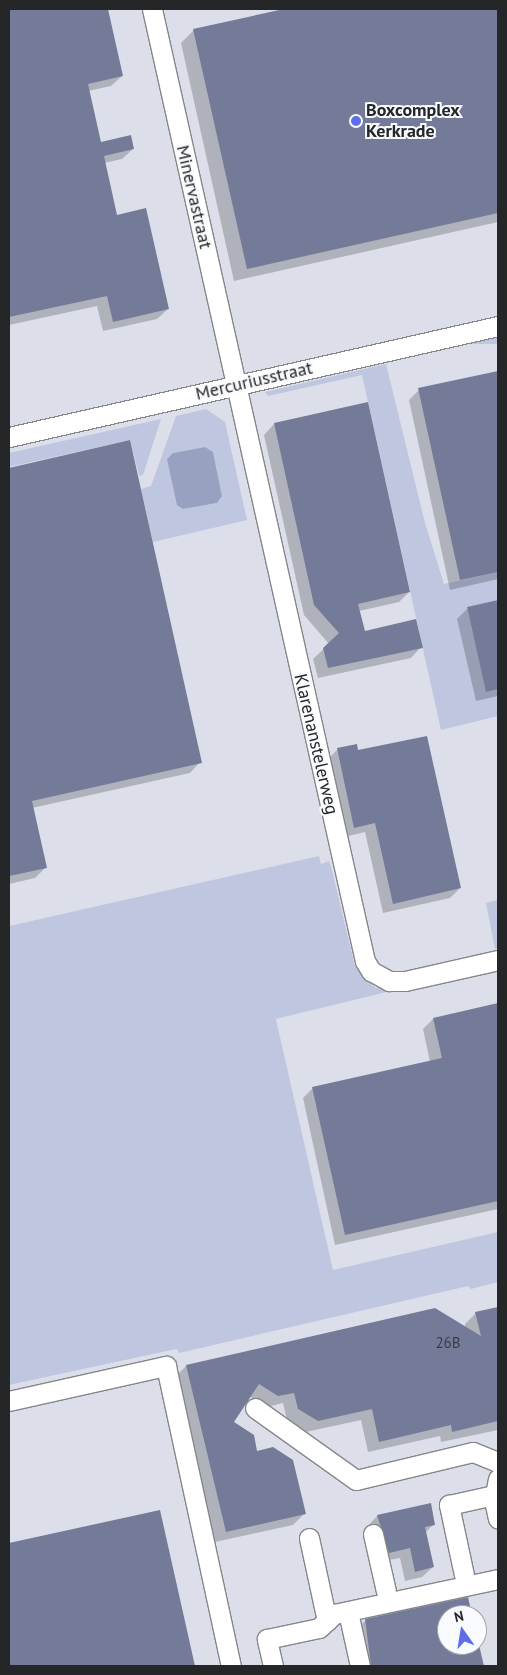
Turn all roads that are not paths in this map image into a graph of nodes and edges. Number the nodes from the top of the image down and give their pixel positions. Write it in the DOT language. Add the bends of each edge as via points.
graph roads {
  1 [pos="152,9"];
  2 [pos="498,326"];
  3 [pos="236,386"];
  4 [pos="9,437"];
  5 [pos="498,960"];
  6 [pos="9,1401"];
  7 [pos="255,1408"];
  8 [pos="498,1462"];
  9 [pos="496,1487"];
  10 [pos="498,1519"];
  11 [pos="373,1534"];
  12 [pos="309,1538"];
  13 [pos="498,1568"];
  14 [pos="464,1575"];
  15 [pos="498,1579"];
  16 [pos="386,1592"];
  17 [pos="348,1612"];
  18 [pos="325,1613"];
  19 [pos="356,1665"];
  20 [pos="231,1666"];
  21 [pos="273,1666"];
  1 -- 3 [label="street, Minervastraat"];
  2 -- 3 [label="street, Mercuriusstraat"];
  3 -- 4 [label="street, Mercuriusstraat"];
  3 -- 5 [label="street, Klarenanstelerweg" via="365,961 371,971 389,981 405,981"];
  6 -- 20 [label="street" via="166,1366"];
  7 -- 8 [label="street" via="356,1480 473,1452"];
  9 -- 10 [label="street"];
  9 -- 14 [label="street" via="449,1505"];
  11 -- 16 [label="street"];
  12 -- 18 [label="street"];
  13 -- 14 [label="street"];
  14 -- 16 [label="street"];
  15 -- 17 [label="street"];
  16 -- 18 [label="street"];
  17 -- 18 [label="street"];
  17 -- 19 [label="street"];
  18 -- 21 [label="street" via="319,1628 267,1639"];
}
